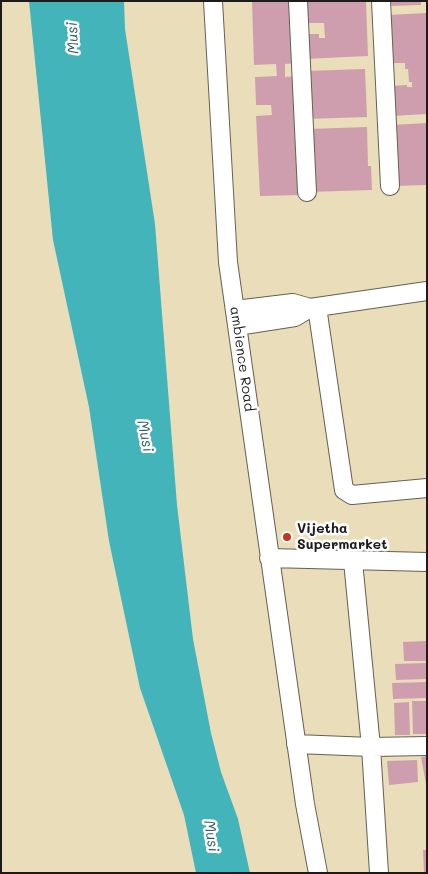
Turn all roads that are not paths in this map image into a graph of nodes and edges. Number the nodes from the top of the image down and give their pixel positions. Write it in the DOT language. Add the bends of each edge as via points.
graph roads {
  1 [pos="214,1"];
  2 [pos="298,1"];
  3 [pos="381,1"];
  4 [pos="390,186"];
  5 [pos="307,192"];
  6 [pos="427,291"];
  7 [pos="314,307"];
  8 [pos="236,318"];
  9 [pos="427,488"];
  10 [pos="269,558"];
  11 [pos="353,561"];
  12 [pos="427,562"];
  13 [pos="296,744"];
  14 [pos="427,746"];
  15 [pos="370,747"];
  16 [pos="318,873"];
  17 [pos="378,873"];
  1 -- 8 [label="street, ambience Road" via="228,262"];
  2 -- 5 [label="street"];
  3 -- 4 [label="street"];
  6 -- 7 [label="street"];
  7 -- 8 [label="street" via="295,317"];
  7 -- 9 [label="street" via="344,490 352,495"];
  8 -- 10 [label="street, ambience Road"];
  10 -- 11 [label="street"];
  10 -- 13 [label="street, ambience Road"];
  11 -- 12 [label="street"];
  11 -- 15 [label="street"];
  13 -- 15 [label="street"];
  13 -- 16 [label="street, ambience Road"];
  14 -- 15 [label="street"];
  15 -- 17 [label="street"];
}
